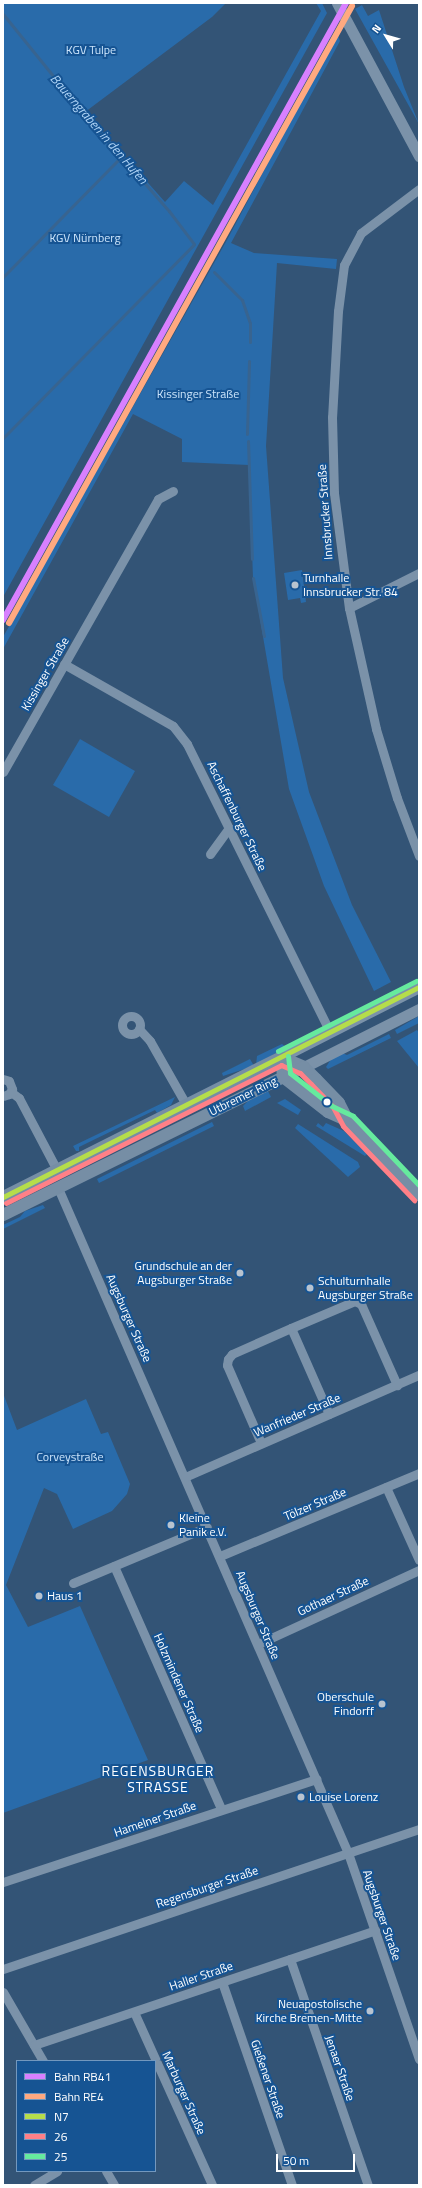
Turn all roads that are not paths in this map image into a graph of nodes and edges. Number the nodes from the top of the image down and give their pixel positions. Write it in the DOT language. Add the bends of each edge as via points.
graph roads {
  1 [pos="337,3"];
  2 [pos="419,156"];
  3 [pos="419,189"];
  4 [pos="173,491"];
  5 [pos="419,573"];
  6 [pos="349,608"];
  7 [pos="64,664"];
  8 [pos="3,772"];
  9 [pos="229,828"];
  10 [pos="416,838"];
  11 [pos="210,854"];
  12 [pos="419,856"];
  13 [pos="419,987"];
  14 [pos="419,1009"];
  15 [pos="139,1029"];
  16 [pos="330,1032"];
  17 [pos="281,1057"];
  18 [pos="304,1067"];
  19 [pos="283,1077"];
  20 [pos="3,1079"];
  21 [pos="7,1094"];
  22 [pos="187,1106"];
  23 [pos="348,1120"];
  24 [pos="57,1170"];
  25 [pos="58,1188"];
  26 [pos="419,1195"];
  27 [pos="3,1197"];
  28 [pos="3,1215"];
  29 [pos="291,1328"];
  30 [pos="419,1375"];
  31 [pos="397,1385"];
  32 [pos="329,1414"];
  33 [pos="261,1443"];
  34 [pos="419,1473"];
  35 [pos="186,1477"];
  36 [pos="386,1487"];
  37 [pos="207,1527"];
  38 [pos="220,1556"];
  39 [pos="419,1560"];
  40 [pos="114,1566"];
  41 [pos="419,1570"];
  42 [pos="73,1583"];
  43 [pos="258,1644"];
  44 [pos="316,1778"];
  45 [pos="221,1809"];
  46 [pos="419,1829"];
  47 [pos="348,1853"];
  48 [pos="3,1882"];
  49 [pos="375,1930"];
  50 [pos="290,1959"];
  51 [pos="3,1969"];
  52 [pos="222,1982"];
  53 [pos="3,1992"];
  54 [pos="134,2012"];
  55 [pos="34,2045"];
  56 [pos="419,2058"];
  57 [pos="42,2060"];
  58 [pos="156,2060"];
  59 [pos="156,2061"];
  60 [pos="55,2172"];
  61 [pos="107,2172"];
  62 [pos="34,2185"];
  63 [pos="114,2185"];
  64 [pos="212,2185"];
  65 [pos="292,2185"];
  66 [pos="368,2185"];
  1 -- 2 [label="street"];
  3 -- 6 [label="street, Innsbrucker Straße" via="361,233 344,265 338,311 332,418 334,492 341,562"];
  4 -- 7 [label="street, Kissinger Straße" via="158,499"];
  5 -- 6 [label="street"];
  6 -- 10 [label="street, Innsbrucker Straße" via="376,729"];
  7 -- 8 [label="street, Kissinger Straße"];
  7 -- 9 [label="street, Aschaffenburger Straße" via="173,726 187,744"];
  9 -- 11 [label="street"];
  9 -- 16 [label="street, Aschaffenburger Straße"];
  10 -- 12 [label="street, Innsbrucker Straße"];
  13 -- 16 [label="street, Utbremer Ring"];
  14 -- 18 [label="street, Utbremer Ring"];
  15 -- 22 [label="street" via="150,1041"];
  16 -- 17 [label="street, Utbremer Ring"];
  17 -- 18 [label="main road"];
  17 -- 19 [label="main road"];
  17 -- 22 [label="main road, Utbremer Ring"];
  18 -- 19 [label="main road, Utbremer Ring"];
  18 -- 23 [label="main road" via="339,1102"];
  19 -- 23 [label="main road" via="328,1112"];
  19 -- 25 [label="main road, Utbremer Ring"];
  20 -- 21 [label="street" via="11,1083"];
  21 -- 24 [label="street" via="19,1098"];
  22 -- 24 [label="main road, Utbremer Ring"];
  23 -- 26 [label="main road"];
  24 -- 27 [label="main road, Utbremer Ring"];
  25 -- 28 [label="main road, Utbremer Ring"];
  25 -- 35 [label="street, Augsburger Straße"];
  29 -- 31 [label="street" via="355,1301 361,1304"];
  29 -- 32 [label="street"];
  29 -- 33 [label="street" via="232,1354 228,1359 227,1365"];
  30 -- 31 [label="street, Wanfrieder Straße"];
  31 -- 32 [label="street, Wanfrieder Straße"];
  32 -- 33 [label="street, Wanfrieder Straße"];
  33 -- 35 [label="street, Wanfrieder Straße"];
  34 -- 36 [label="street, Tölzer Straße"];
  35 -- 37 [label="street, Augsburger Straße"];
  36 -- 38 [label="street, Tölzer Straße"];
  36 -- 39 [label="street"];
  37 -- 38 [label="street, Augsburger Straße"];
  37 -- 40 [label="street"];
  38 -- 43 [label="street, Augsburger Straße"];
  40 -- 42 [label="street"];
  40 -- 45 [label="street, Holzmindener Straße"];
  41 -- 43 [label="street, Gothaer Straße"];
  43 -- 44 [label="street, Augsburger Straße"];
  44 -- 45 [label="street, Hamelner Straße"];
  44 -- 47 [label="street, Augsburger Straße"];
  45 -- 48 [label="street, Hamelner Straße"];
  46 -- 47 [label="street, Regensburger Straße"];
  47 -- 49 [label="street, Augsburger Straße"];
  47 -- 51 [label="street, Regensburger Straße"];
  49 -- 50 [label="street, Haller Straße"];
  49 -- 56 [label="street, Augsburger Straße"];
  50 -- 52 [label="street, Haller Straße"];
  50 -- 66 [label="street, Jenaer Straße"];
  52 -- 54 [label="street, Haller Straße"];
  52 -- 65 [label="street, Gießener Straße"];
  53 -- 55 [label="street"];
  54 -- 55 [label="street, Haller Straße"];
  54 -- 58 [label="street, Marburger Straße"];
  55 -- 57 [label="street"];
  59 -- 64 [label="street, Marburger Straße"];
  60 -- 62 [label="street"];
  61 -- 63 [label="street"];
}
